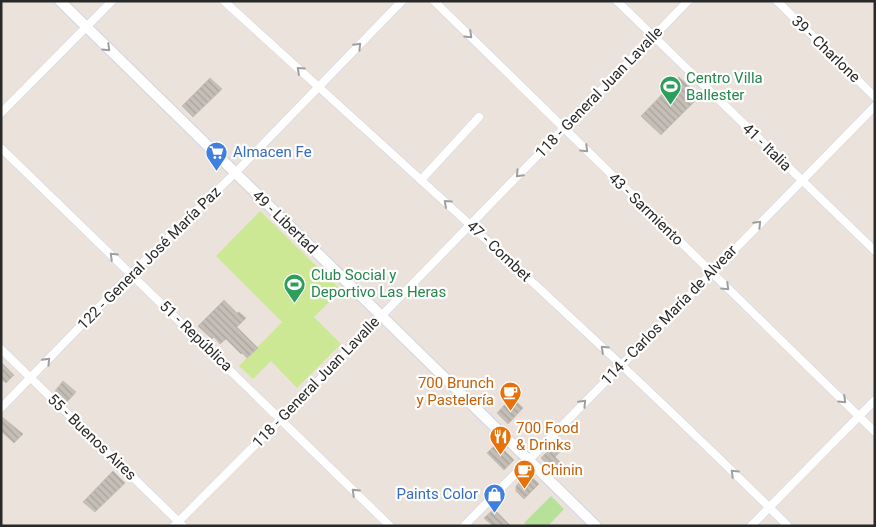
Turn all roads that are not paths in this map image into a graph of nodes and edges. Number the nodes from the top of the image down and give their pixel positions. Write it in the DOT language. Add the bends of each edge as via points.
graph roads {
  1 [pos="60,1"];
  2 [pos="112,1"];
  3 [pos="224,1"];
  4 [pos="402,1"];
  5 [pos="434,1"];
  6 [pos="617,1"];
  7 [pos="688,1"];
  8 [pos="777,1"];
  9 [pos="86,27"];
  10 [pos="653,37"];
  11 [pos="318,87"];
  12 [pos="875,98"];
  13 [pos="875,106"];
  14 [pos="1,113"];
  15 [pos="480,117"];
  16 [pos="564,128"];
  17 [pos="1,148"];
  18 [pos="235,173"];
  19 [pos="421,180"];
  20 [pos="802,180"];
  21 [pos="470,224"];
  22 [pos="875,252"];
  23 [pos="711,272"];
  24 [pos="131,274"];
  25 [pos="381,315"];
  26 [pos="1,349"];
  27 [pos="621,364"];
  28 [pos="31,378"];
  29 [pos="875,400"];
  30 [pos="1,408"];
  31 [pos="859,416"];
  32 [pos="281,419"];
  33 [pos="875,432"];
  34 [pos="529,459"];
  35 [pos="769,507"];
  36 [pos="178,524"];
  37 [pos="390,526"];
  38 [pos="464,526"];
  39 [pos="596,526"];
  40 [pos="752,526"];
  41 [pos="788,526"];
  1 -- 9 [label="street, 49 - Libertad"];
  2 -- 9 [label="street"];
  11 -- 3 [label="street, 47 - Combet, one-way"];
  11 -- 4 [label="street, 122 - General José María Paz, one-way"];
  5 -- 16 [label="street, 43 - Sarmiento, one-way"];
  6 -- 10 [label="street, 41 - Italia"];
  7 -- 10 [label="street, 118 - General Juan Lavalle"];
  8 -- 12 [label="street, 39 - Charlone"];
  9 -- 14 [label="street"];
  9 -- 18 [label="street, 49 - Libertad, one-way"];
  10 -- 16 [label="street, 118 - General Juan Lavalle"];
  10 -- 20 [label="street, 41 - Italia"];
  11 -- 18 [label="street, 122 - General José María Paz"];
  11 -- 19 [label="street, 47 - Combet"];
  13 -- 20 [label="street, 114 - Carlos María de Alvear"];
  15 -- 19 [label="street"];
  16 -- 21 [label="street, 118 - General Juan Lavalle, one-way"];
  16 -- 23 [label="street, 43 - Sarmiento, one-way"];
  24 -- 17 [label="street, 51 - República, one-way"];
  18 -- 24 [label="street, 122 - General José María Paz"];
  18 -- 25 [label="street, 49 - Libertad"];
  21 -- 19 [label="street, 47 - Combet, one-way"];
  20 -- 22 [label="street, 41 - Italia"];
  23 -- 20 [label="street, 114 - Carlos María de Alvear, one-way"];
  21 -- 25 [label="street, 118 - General Juan Lavalle"];
  27 -- 21 [label="street, 47 - Combet, one-way"];
  23 -- 27 [label="street, 114 - Carlos María de Alvear"];
  23 -- 31 [label="street, 43 - Sarmiento, one-way"];
  28 -- 24 [label="street, 122 - General José María Paz, one-way"];
  24 -- 32 [label="street, 51 - República"];
  25 -- 32 [label="street, 118 - General Juan Lavalle"];
  25 -- 34 [label="street, 49 - Libertad"];
  26 -- 28 [label="street, 55 - Buenos Aires"];
  34 -- 27 [label="street, 114 - Carlos María de Alvear, one-way"];
  35 -- 27 [label="street, 47 - Combet, one-way"];
  28 -- 30 [label="street, 122 - General José María Paz"];
  28 -- 36 [label="street, 55 - Buenos Aires"];
  29 -- 31 [label="street"];
  31 -- 33 [label="street, 43 - Sarmiento"];
  31 -- 35 [label="street"];
  32 -- 36 [label="street, 118 - General Juan Lavalle"];
  37 -- 32 [label="street, 51 - República, one-way"];
  34 -- 38 [label="street, 114 - Carlos María de Alvear"];
  34 -- 39 [label="street, 49 - Libertad"];
  35 -- 40 [label="street"];
  35 -- 41 [label="street, 47 - Combet"];
}
